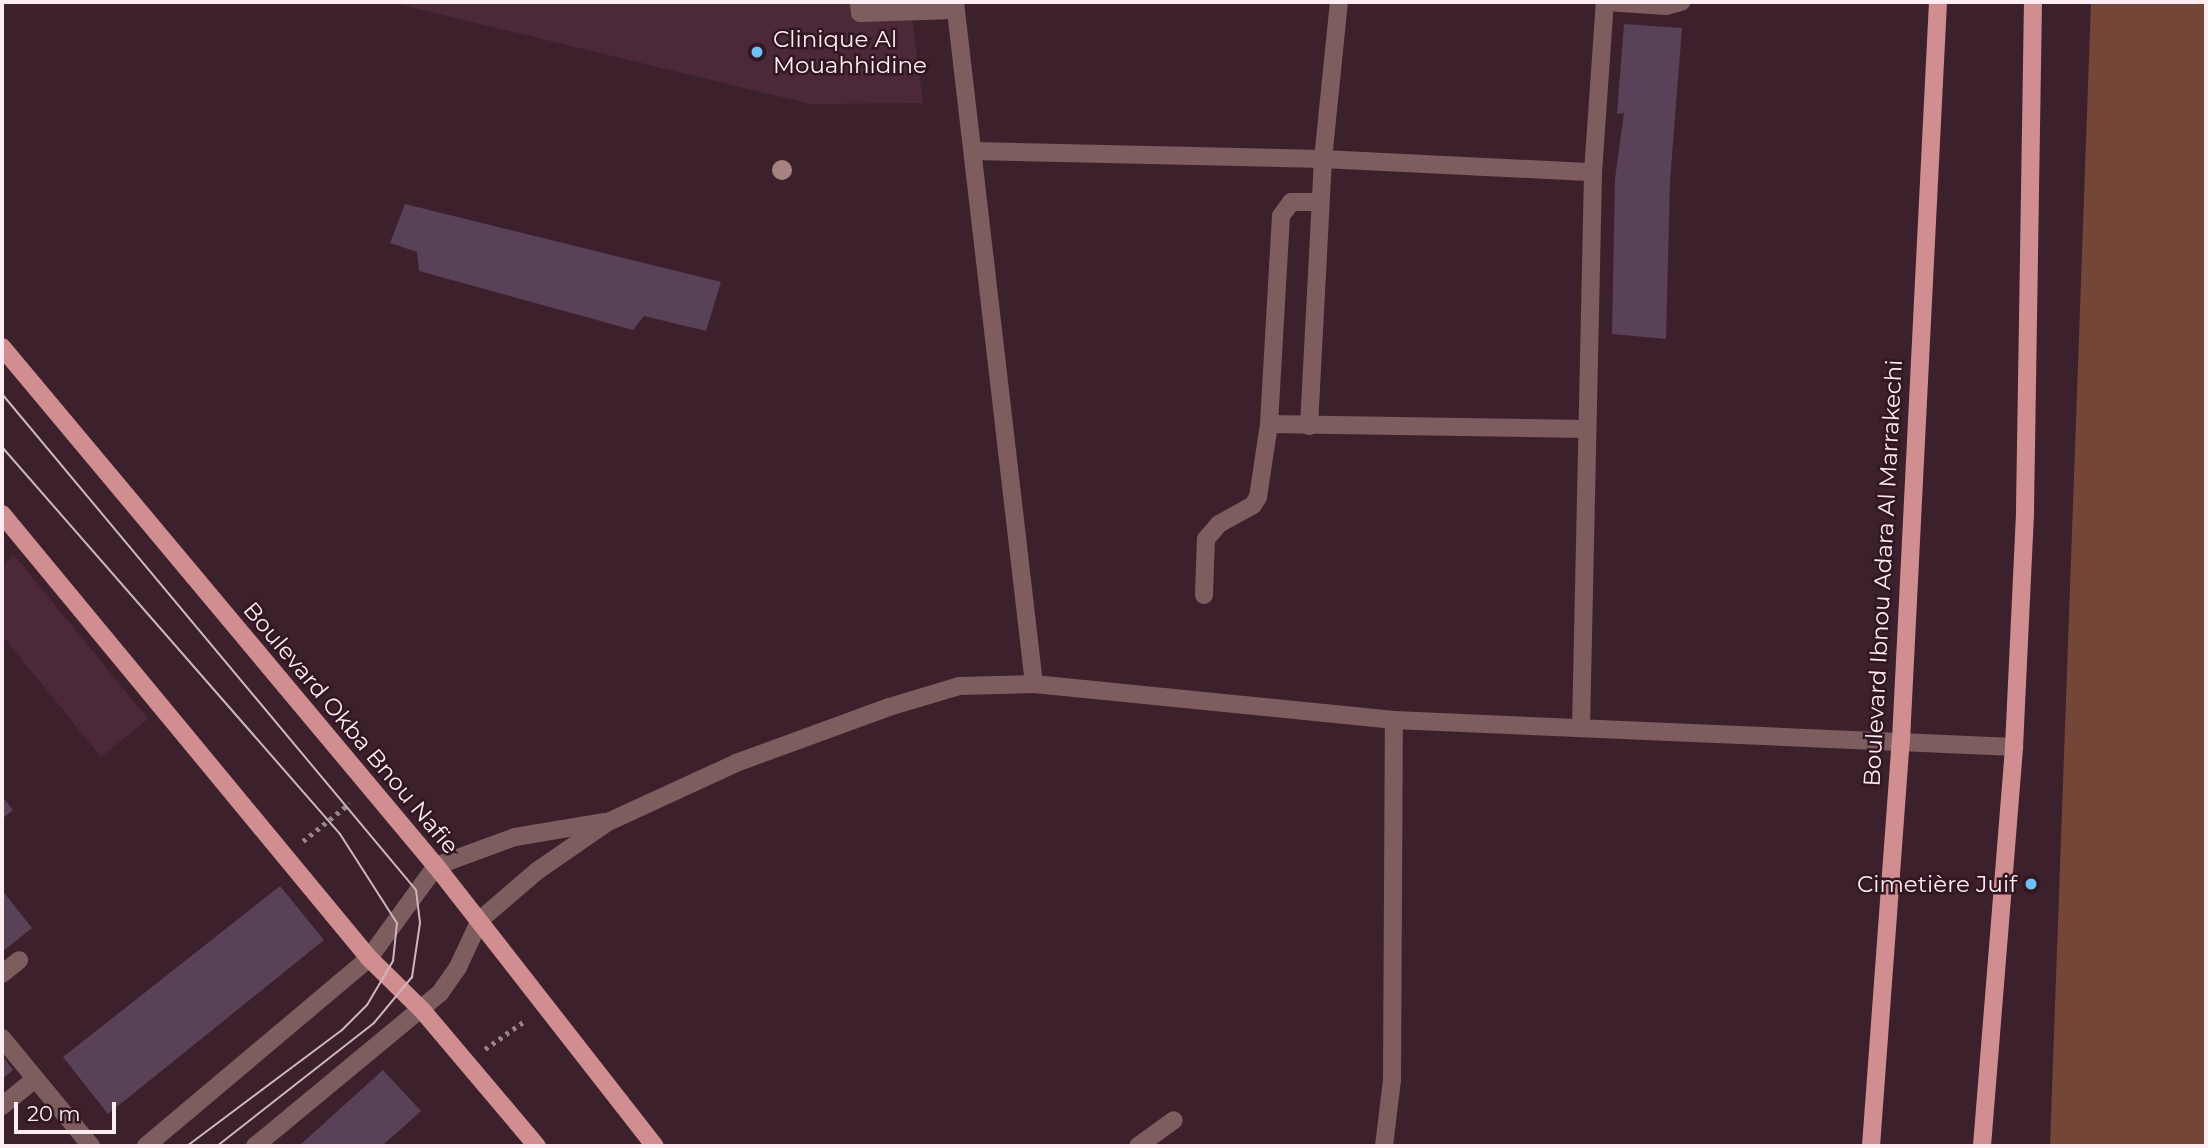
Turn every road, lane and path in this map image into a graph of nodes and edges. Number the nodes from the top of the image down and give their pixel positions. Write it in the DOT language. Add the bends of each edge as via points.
graph roads {
  1 [pos="859,2"];
  2 [pos="1339,2"];
  3 [pos="1605,2"];
  4 [pos="1681,2"];
  5 [pos="1938,2"];
  6 [pos="2033,2"];
  7 [pos="955,6"];
  8 [pos="974,151"];
  9 [pos="1323,159"];
  10 [pos="1593,172"];
  11 [pos="1320,202"];
  12 [pos="2,347"];
  13 [pos="1269,424"];
  14 [pos="1309,426"];
  15 [pos="1586,429"];
  16 [pos="2,514"];
  17 [pos="1204,595"];
  18 [pos="1034,684"];
  19 [pos="1394,720"];
  20 [pos="1581,728"];
  21 [pos="1901,740"];
  22 [pos="2014,747"];
  23 [pos="367,789"];
  24 [pos="608,822"];
  25 [pos="284,856"];
  26 [pos="436,866"];
  27 [pos="480,920"];
  28 [pos="369,958"];
  29 [pos="19,960"];
  30 [pos="2,974"];
  31 [pos="544,1007"];
  32 [pos="422,1010"];
  33 [pos="2,1038"];
  34 [pos="466,1062"];
  35 [pos="35,1079"];
  36 [pos="2,1106"];
  37 [pos="1174,1120"];
  38 [pos="91,1146"];
  39 [pos="146,1146"];
  40 [pos="255,1146"];
  41 [pos="537,1146"];
  42 [pos="655,1146"];
  43 [pos="1138,1146"];
  44 [pos="1384,1146"];
  45 [pos="1871,1146"];
  46 [pos="1982,1146"];
  1 -- 7 [label="street" via="860,13"];
  2 -- 9 [label="street"];
  3 -- 4 [label="street" via="1666,6"];
  3 -- 10 [label="street"];
  5 -- 21 [label="main road, Boulevard Ibnou Adara Al Marrakechi"];
  6 -- 22 [label="main road" via="2025,510"];
  7 -- 8 [label="street"];
  8 -- 9 [label="street"];
  8 -- 18 [label="street"];
  9 -- 10 [label="street"];
  9 -- 11 [label="street"];
  10 -- 15 [label="street"];
  11 -- 13 [label="street" via="1291,202 1281,216"];
  11 -- 14 [label="street"];
  12 -- 23 [label="main road, Boulevard Okba Bnou Nafie"];
  13 -- 14 [label="street"];
  13 -- 17 [label="street" via="1258,497 1253,505 1219,524 1206,539"];
  14 -- 15 [label="street"];
  15 -- 20 [label="street"];
  16 -- 25 [label="main road"];
  18 -- 19 [label="street"];
  18 -- 24 [label="street" via="959,686 889,707 736,763"];
  19 -- 20 [label="street"];
  19 -- 44 [label="street" via="1392,1080"];
  20 -- 21 [label="street"];
  21 -- 22 [label="street"];
  21 -- 45 [label="main road, Boulevard Ibnou Adara Al Marrakechi"];
  22 -- 46 [label="main road"];
  23 -- 25 [label="path"];
  23 -- 26 [label="main road, Boulevard Okba Bnou Nafie"];
  24 -- 26 [label="street" via="515,837"];
  24 -- 27 [label="street" via="537,871"];
  25 -- 28 [label="main road"];
  26 -- 27 [label="main road, Boulevard Okba Bnou Nafie"];
  26 -- 28 [label="street"];
  27 -- 31 [label="main road, Boulevard Okba Bnou Nafie"];
  27 -- 32 [label="street" via="458,967"];
  28 -- 32 [label="main road"];
  28 -- 39 [label="street"];
  29 -- 30 [label="street"];
  31 -- 34 [label="path"];
  31 -- 42 [label="main road, Boulevard Okba Bnou Nafie"];
  32 -- 34 [label="main road"];
  32 -- 40 [label="street"];
  33 -- 35 [label="street"];
  34 -- 41 [label="main road"];
  35 -- 36 [label="street"];
  35 -- 38 [label="street"];
  37 -- 43 [label="street"];
}
